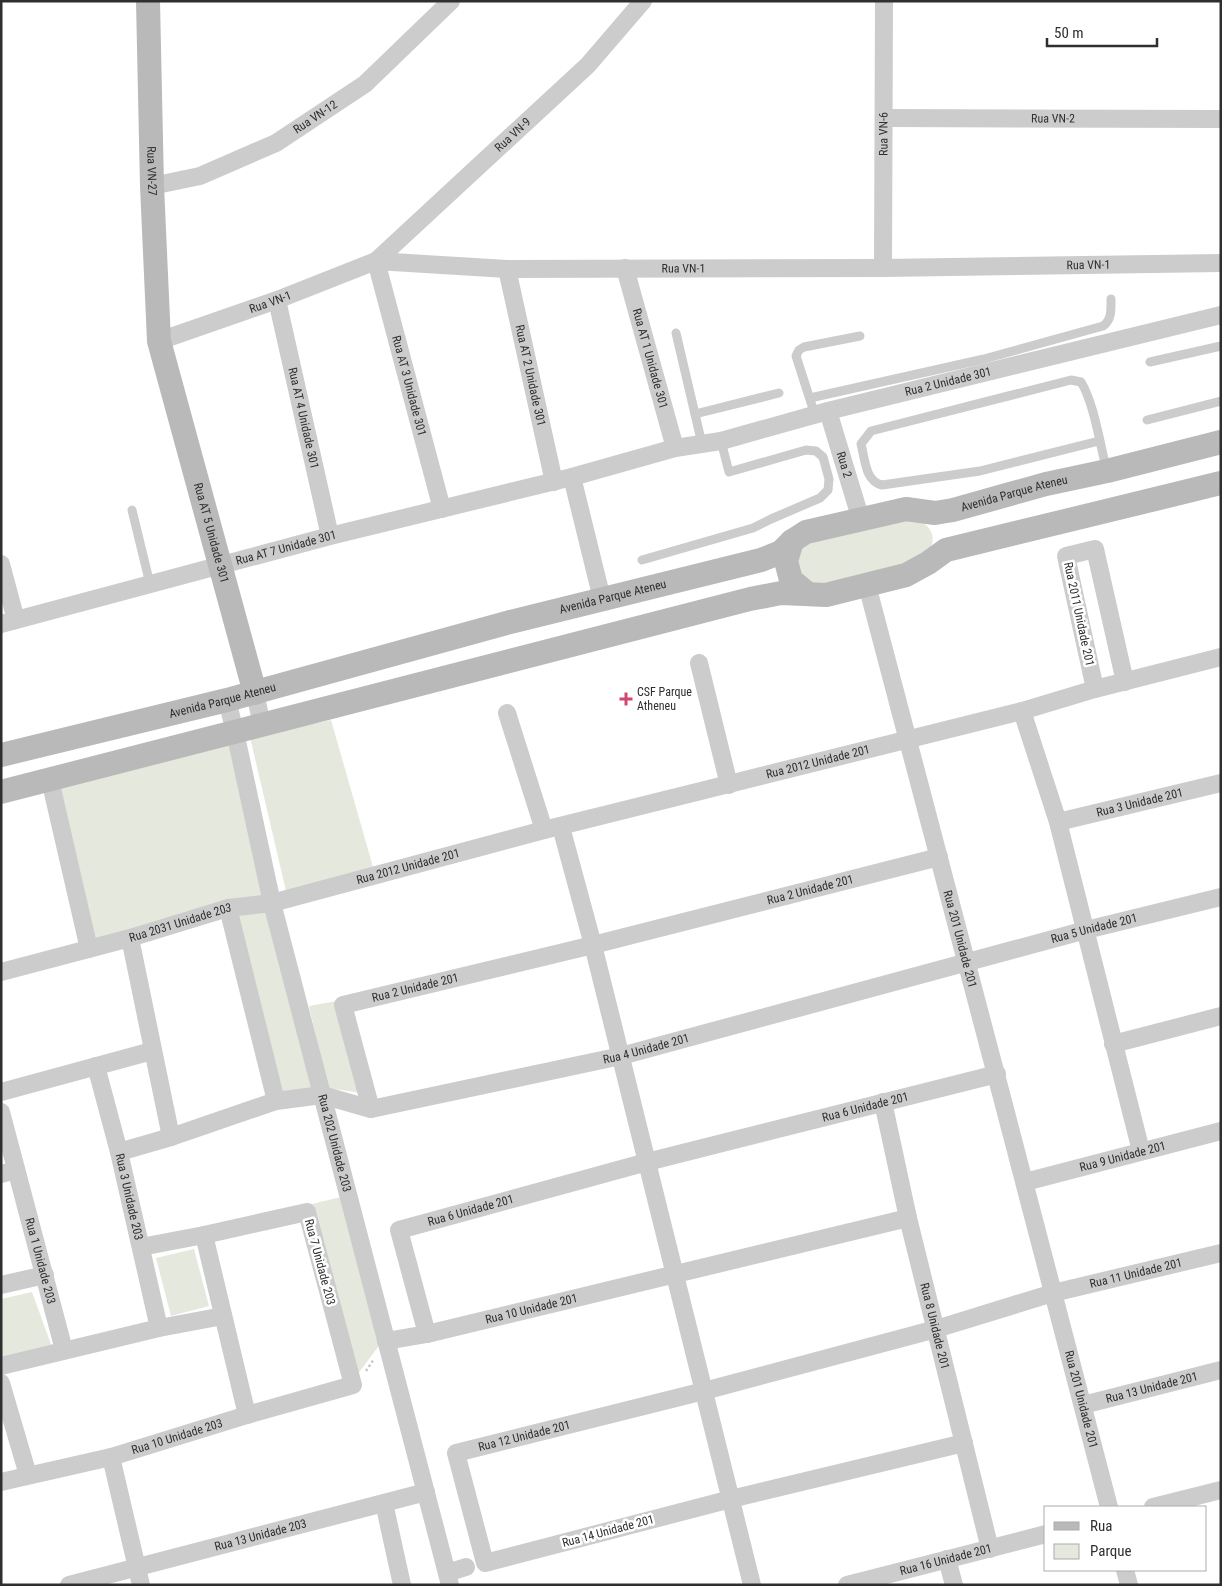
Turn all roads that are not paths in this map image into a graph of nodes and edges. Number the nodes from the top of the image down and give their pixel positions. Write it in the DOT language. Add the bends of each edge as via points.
graph roads {
  1 [pos="148,1"];
  2 [pos="451,1"];
  3 [pos="643,1"];
  4 [pos="884,1"];
  5 [pos="885,118"];
  6 [pos="1221,119"];
  7 [pos="152,186"];
  8 [pos="376,261"];
  9 [pos="1221,262"];
  10 [pos="625,268"];
  11 [pos="883,268"];
  12 [pos="507,269"];
  13 [pos="1111,299"];
  14 [pos="277,300"];
  15 [pos="1221,316"];
  16 [pos="676,333"];
  17 [pos="860,336"];
  18 [pos="159,341"];
  19 [pos="1221,346"];
  20 [pos="1150,362"];
  21 [pos="779,393"];
  22 [pos="1221,402"];
  23 [pos="818,408"];
  24 [pos="695,414"];
  25 [pos="1147,420"];
  26 [pos="1099,440"];
  27 [pos="721,441"];
  28 [pos="1221,442"];
  29 [pos="702,444"];
  30 [pos="675,448"];
  31 [pos="1107,471"];
  32 [pos="572,477"];
  33 [pos="554,482"];
  34 [pos="1221,482"];
  35 [pos="442,509"];
  36 [pos="906,509"];
  37 [pos="132,510"];
  38 [pos="861,520"];
  39 [pos="330,536"];
  40 [pos="792,541"];
  41 [pos="642,560"];
  42 [pos="928,563"];
  43 [pos="1,564"];
  44 [pos="219,565"];
  45 [pos="150,584"];
  46 [pos="867,585"];
  47 [pos="808,594"];
  48 [pos="602,599"];
  49 [pos="9,622"];
  50 [pos="1221,658"];
  51 [pos="699,663"];
  52 [pos="1125,682"];
  53 [pos="1095,690"];
  54 [pos="255,693"];
  55 [pos="227,700"];
  56 [pos="1022,711"];
  57 [pos="507,713"];
  58 [pos="262,725"];
  59 [pos="236,732"];
  60 [pos="907,739"];
  61 [pos="1,755"];
  62 [pos="50,780"];
  63 [pos="1221,783"];
  64 [pos="729,784"];
  65 [pos="1,792"];
  66 [pos="1058,822"];
  67 [pos="553,829"];
  68 [pos="939,856"];
  69 [pos="1221,897"];
  70 [pos="272,903"];
  71 [pos="228,908"];
  72 [pos="1086,930"];
  73 [pos="130,938"];
  74 [pos="593,945"];
  75 [pos="89,948"];
  76 [pos="967,961"];
  77 [pos="1,972"];
  78 [pos="1221,1016"];
  79 [pos="1113,1044"];
  80 [pos="152,1051"];
  81 [pos="621,1056"];
  82 [pos="96,1066"];
  83 [pos="997,1074"];
  84 [pos="1,1092"];
  85 [pos="322,1095"];
  86 [pos="276,1101"];
  87 [pos="883,1102"];
  88 [pos="371,1109"];
  89 [pos="1,1112"];
  90 [pos="1221,1131"];
  91 [pos="171,1137"];
  92 [pos="1141,1151"];
  93 [pos="119,1152"];
  94 [pos="647,1162"];
  95 [pos="9,1172"];
  96 [pos="1026,1182"];
  97 [pos="908,1218"];
  98 [pos="204,1235"];
  99 [pos="141,1248"];
  100 [pos="1221,1253"];
  101 [pos="675,1274"];
  102 [pos="45,1275"];
  103 [pos="1,1285"];
  104 [pos="1053,1293"];
  105 [pos="223,1316"];
  106 [pos="159,1328"];
  107 [pos="936,1329"];
  108 [pos="427,1334"];
  109 [pos="386,1341"];
  110 [pos="64,1350"];
  111 [pos="1,1366"];
  112 [pos="1221,1370"];
  113 [pos="1,1383"];
  114 [pos="353,1385"];
  115 [pos="704,1391"];
  116 [pos="1083,1405"];
  117 [pos="247,1415"];
  118 [pos="964,1443"];
  119 [pos="111,1457"];
  120 [pos="28,1475"];
  121 [pos="1,1482"];
  122 [pos="1221,1490"];
  123 [pos="426,1492"];
  124 [pos="731,1499"];
  125 [pos="384,1503"];
  126 [pos="1109,1506"];
  127 [pos="1157,1506"];
  128 [pos="1044,1534"];
  129 [pos="990,1548"];
  130 [pos="948,1559"];
  131 [pos="485,1563"];
  132 [pos="137,1567"];
  133 [pos="466,1567"];
  134 [pos="1125,1571"];
  135 [pos="449,1579"];
  136 [pos="69,1585"];
  137 [pos="141,1585"];
  138 [pos="402,1585"];
  139 [pos="752,1585"];
  140 [pos="847,1585"];
  141 [pos="954,1585"];
  142 [pos="1129,1585"];
  1 -- 7 [label="street, Rua VN-27"];
  2 -- 7 [label="street, Rua VN-12" via="365,84 276,144 200,176"];
  3 -- 8 [label="street, Rua VN-9" via="588,65"];
  4 -- 5 [label="street, Rua VN-6"];
  5 -- 6 [label="street, Rua VN-2"];
  5 -- 11 [label="street, Rua VN-6"];
  7 -- 18 [label="street, Rua VN-27"];
  8 -- 12 [label="street, Rua VN-1"];
  8 -- 14 [label="street, Rua VN-1"];
  8 -- 35 [label="street, Rua AT 3 Unidade 301"];
  9 -- 11 [label="street, Rua VN-1"];
  10 -- 11 [label="street, Rua VN-1"];
  10 -- 12 [label="street, Rua VN-1"];
  10 -- 30 [label="street, Rua AT 1 Unidade 301"];
  12 -- 33 [label="street, Rua AT 2 Unidade 301"];
  13 -- 23 [label="lane" via="1108,322 1103,326"];
  14 -- 18 [label="street, Rua VN-1"];
  14 -- 39 [label="street, Rua AT 4 Unidade 301"];
  15 -- 23 [label="street, Rua 2 Unidade 301"];
  16 -- 24 [label="lane"];
  17 -- 23 [label="lane" via="799,350 796,356"];
  18 -- 44 [label="street, Rua AT 5 Unidade 301"];
  19 -- 20 [label="lane"];
  21 -- 24 [label="lane"];
  22 -- 25 [label="lane"];
  23 -- 27 [label="street, Rua 2 Unidade 301"];
  23 -- 38 [label="street, Rua 2"];
  24 -- 29 [label="lane"];
  26 -- 26 [label="lane" via="1086,391 1081,382 1071,380 871,431 861,444 869,478 882,485 980,471"];
  26 -- 31 [label="lane"];
  27 -- 29 [label="street, Rua 2 Unidade 301"];
  27 -- 41 [label="lane" via="729,472 806,450 816,451 823,457 829,479 828,490 820,498 754,528"];
  28 -- 31 [label="street, Avenida Parque Ateneu"];
  29 -- 30 [label="street, Rua 2 Unidade 301"];
  30 -- 32 [label="street, Rua AT 7 Unidade 301"];
  31 -- 36 [label="street, Avenida Parque Ateneu" via="953,510 935,513"];
  32 -- 33 [label="street, Rua AT 7 Unidade 301"];
  32 -- 48 [label="street"];
  33 -- 35 [label="street, Rua AT 7 Unidade 301"];
  34 -- 42 [label="street" via="946,550"];
  35 -- 39 [label="street, Rua AT 7 Unidade 301"];
  36 -- 38 [label="street, Avenida Parque Ateneu"];
  36 -- 42 [label="street" via="932,523 939,535 938,547"];
  37 -- 45 [label="lane"];
  38 -- 40 [label="street, Avenida Parque Ateneu" via="806,532"];
  39 -- 44 [label="street, Rua AT 7 Unidade 301"];
  40 -- 47 [label="street" via="786,561 791,580"];
  40 -- 48 [label="street, Avenida Parque Ateneu" via="781,552 761,560"];
  42 -- 46 [label="street" via="906,575"];
  43 -- 49 [label="street"];
  44 -- 45 [label="street, Rua AT 7 Unidade 301"];
  44 -- 54 [label="street, Rua AT 5 Unidade 301"];
  45 -- 49 [label="street, Rua AT 7 Unidade 301"];
  46 -- 47 [label="street" via="826,595"];
  46 -- 60 [label="street, Rua 201 Unidade 201"];
  47 -- 58 [label="street" via="781,593 750,599"];
  48 -- 54 [label="street, Avenida Parque Ateneu"];
  50 -- 52 [label="street"];
  51 -- 64 [label="street"];
  52 -- 53 [label="street"];
  52 -- 53 [label="street, Rua 2011 Unidade 201" via="1095,549 1066,556"];
  53 -- 56 [label="street"];
  54 -- 55 [label="street, Avenida Parque Ateneu"];
  54 -- 58 [label="street, Rua AT 5 Unidade 301"];
  55 -- 59 [label="street, Rua 202 Unidade 203"];
  55 -- 61 [label="street, Avenida Parque Ateneu"];
  56 -- 60 [label="street"];
  56 -- 66 [label="street"];
  57 -- 67 [label="street"];
  58 -- 59 [label="street"];
  59 -- 62 [label="street"];
  59 -- 70 [label="street, Rua 202 Unidade 203"];
  60 -- 64 [label="street, Rua 2012 Unidade 201"];
  60 -- 68 [label="street, Rua 201 Unidade 201"];
  62 -- 65 [label="street"];
  62 -- 75 [label="street"];
  63 -- 66 [label="street, Rua 3 Unidade 201"];
  64 -- 67 [label="street, Rua 2012 Unidade 201"];
  66 -- 72 [label="street"];
  67 -- 70 [label="street, Rua 2012 Unidade 201"];
  67 -- 74 [label="street"];
  68 -- 74 [label="street, Rua 2 Unidade 201"];
  68 -- 76 [label="street, Rua 201 Unidade 201"];
  69 -- 72 [label="street, Rua 5 Unidade 201"];
  70 -- 71 [label="street, Rua 2031 Unidade 203"];
  70 -- 85 [label="street, Rua 202 Unidade 203"];
  71 -- 73 [label="street, Rua 2031 Unidade 203"];
  71 -- 86 [label="street"];
  72 -- 76 [label="street, Rua 5 Unidade 201"];
  72 -- 79 [label="street"];
  73 -- 75 [label="street, Rua 2031 Unidade 203"];
  73 -- 80 [label="street"];
  74 -- 81 [label="street"];
  74 -- 88 [label="street, Rua 2 Unidade 201" via="343,1005"];
  75 -- 77 [label="street, Rua 2031 Unidade 203"];
  76 -- 81 [label="street, Rua 4 Unidade 201"];
  76 -- 83 [label="street, Rua 201 Unidade 201"];
  78 -- 79 [label="street"];
  79 -- 92 [label="street"];
  80 -- 82 [label="street"];
  80 -- 91 [label="street"];
  81 -- 88 [label="street, Rua 4 Unidade 201"];
  81 -- 94 [label="street"];
  82 -- 84 [label="street"];
  82 -- 93 [label="street, Rua 3 Unidade 203"];
  83 -- 87 [label="street, Rua 6 Unidade 201"];
  83 -- 96 [label="street, Rua 201 Unidade 201"];
  85 -- 86 [label="street"];
  85 -- 88 [label="street, Rua 4 Unidade 201"];
  85 -- 109 [label="street, Rua 202 Unidade 203"];
  86 -- 91 [label="street"];
  87 -- 94 [label="street, Rua 6 Unidade 201"];
  87 -- 97 [label="street, Rua 8 Unidade 201"];
  89 -- 95 [label="street, Rua 1 Unidade 203"];
  90 -- 92 [label="street, Rua 9 Unidade 201"];
  91 -- 93 [label="street"];
  92 -- 96 [label="street, Rua 9 Unidade 201"];
  93 -- 99 [label="street, Rua 3 Unidade 203"];
  94 -- 101 [label="street"];
  94 -- 108 [label="street, Rua 6 Unidade 201" via="399,1230"];
  95 -- 102 [label="street, Rua 1 Unidade 203"];
  96 -- 104 [label="street, Rua 201 Unidade 201"];
  97 -- 101 [label="street, Rua 10 Unidade 201"];
  97 -- 107 [label="street, Rua 8 Unidade 201"];
  98 -- 99 [label="street, Rua 7 Unidade 203"];
  98 -- 105 [label="street"];
  98 -- 114 [label="street, Rua 7 Unidade 203" via="307,1212"];
  99 -- 106 [label="street, Rua 3 Unidade 203"];
  100 -- 104 [label="street, Rua 11 Unidade 201"];
  101 -- 108 [label="street, Rua 10 Unidade 201"];
  101 -- 115 [label="street"];
  102 -- 103 [label="street"];
  102 -- 110 [label="street, Rua 1 Unidade 203"];
  104 -- 107 [label="street"];
  104 -- 116 [label="street, Rua 201 Unidade 201"];
  105 -- 106 [label="street"];
  105 -- 117 [label="street"];
  106 -- 110 [label="street"];
  107 -- 115 [label="street, Rua 12 Unidade 201"];
  107 -- 118 [label="street, Rua 8 Unidade 201"];
  108 -- 109 [label="street, Rua 10 Unidade 201"];
  109 -- 123 [label="street, Rua 202 Unidade 203"];
  110 -- 111 [label="street"];
  112 -- 116 [label="street, Rua 13 Unidade 201"];
  113 -- 120 [label="street"];
  114 -- 117 [label="street, Rua 10 Unidade 203"];
  115 -- 124 [label="street"];
  115 -- 131 [label="street, Rua 12 Unidade 201" via="456,1453"];
  116 -- 126 [label="street, Rua 201 Unidade 201"];
  117 -- 119 [label="street, Rua 10 Unidade 203"];
  118 -- 124 [label="street, Rua 14 Unidade 201"];
  118 -- 129 [label="street, Rua 8 Unidade 201"];
  119 -- 120 [label="street, Rua 10 Unidade 203"];
  119 -- 132 [label="street"];
  120 -- 121 [label="street, Rua 10 Unidade 203"];
  122 -- 127 [label="street"];
  123 -- 125 [label="street, Rua 13 Unidade 203"];
  123 -- 135 [label="street, Rua 202 Unidade 203"];
  124 -- 131 [label="street, Rua 14 Unidade 201"];
  124 -- 139 [label="street"];
  125 -- 132 [label="street, Rua 13 Unidade 203"];
  125 -- 138 [label="street"];
  128 -- 129 [label="street, Rua 16 Unidade 201"];
  129 -- 130 [label="street, Rua 16 Unidade 201"];
  130 -- 140 [label="street, Rua 16 Unidade 201"];
  130 -- 141 [label="street"];
  132 -- 136 [label="street, Rua 13 Unidade 203"];
  132 -- 137 [label="street"];
  133 -- 135 [label="street"];
  134 -- 142 [label="street"];
}
